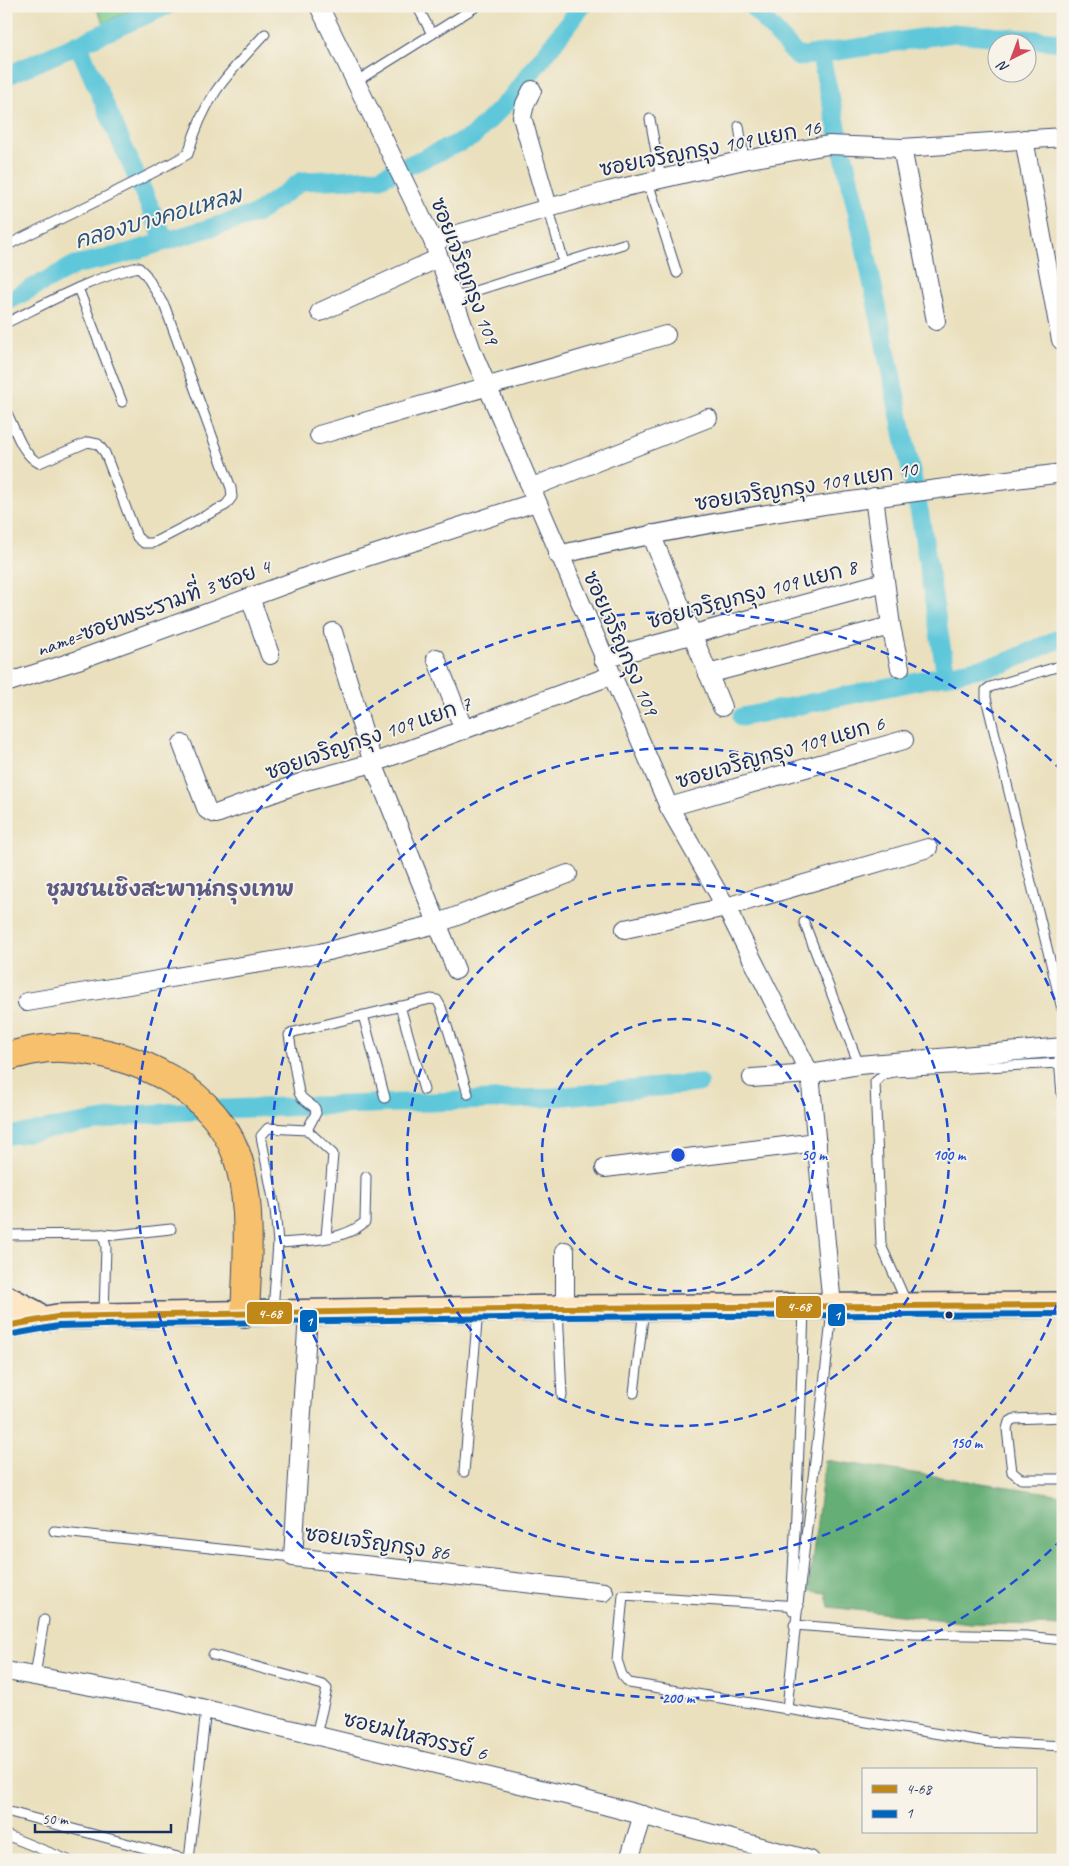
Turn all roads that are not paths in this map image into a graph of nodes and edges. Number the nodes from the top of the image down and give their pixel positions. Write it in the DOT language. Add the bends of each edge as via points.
graph roads {
  1 [pos="320,6"];
  2 [pos="417,6"];
  3 [pos="477,6"];
  4 [pos="265,34"];
  5 [pos="432,34"];
  6 [pos="357,81"];
  7 [pos="532,90"];
  8 [pos="650,119"];
  9 [pos="739,126"];
  10 [pos="1063,137"];
  11 [pos="1024,140"];
  12 [pos="902,148"];
  13 [pos="744,160"];
  14 [pos="654,181"];
  15 [pos="548,207"];
  16 [pos="623,244"];
  17 [pos="6,246"];
  18 [pos="436,250"];
  19 [pos="564,263"];
  20 [pos="678,273"];
  21 [pos="78,288"];
  22 [pos="453,298"];
  23 [pos="320,312"];
  24 [pos="936,321"];
  25 [pos="6,323"];
  26 [pos="666,336"];
  27 [pos="1061,340"];
  28 [pos="486,386"];
  29 [pos="122,402"];
  30 [pos="6,411"];
  31 [pos="708,418"];
  32 [pos="319,435"];
  33 [pos="1063,473"];
  34 [pos="533,495"];
  35 [pos="874,497"];
  36 [pos="651,534"];
  37 [pos="558,555"];
  38 [pos="884,582"];
  39 [pos="250,597"];
  40 [pos="891,626"];
  41 [pos="333,632"];
  42 [pos="691,633"];
  43 [pos="270,656"];
  44 [pos="436,658"];
  45 [pos="603,659"];
  46 [pos="1063,665"];
  47 [pos="900,668"];
  48 [pos="708,674"];
  49 [pos="610,676"];
  50 [pos="6,683"];
  51 [pos="722,707"];
  52 [pos="464,730"];
  53 [pos="904,740"];
  54 [pos="182,744"];
  55 [pos="373,763"];
  56 [pos="669,807"];
  57 [pos="928,848"];
  58 [pos="568,874"];
  59 [pos="726,908"];
  60 [pos="804,922"];
  61 [pos="436,924"];
  62 [pos="625,929"];
  63 [pos="456,970"];
  64 [pos="27,1002"];
  65 [pos="400,1006"];
  66 [pos="1063,1013"];
  67 [pos="363,1015"];
  68 [pos="1060,1053"];
  69 [pos="6,1057"];
  70 [pos="859,1065"];
  71 [pos="810,1074"];
  72 [pos="752,1078"];
  73 [pos="424,1090"];
  74 [pos="468,1094"];
  75 [pos="1062,1095"];
  76 [pos="385,1098"];
  77 [pos="307,1130"];
  78 [pos="817,1142"];
  79 [pos="605,1168"];
  80 [pos="366,1177"];
  81 [pos="171,1229"];
  82 [pos="103,1234"];
  83 [pos="6,1235"];
  84 [pos="326,1237"];
  85 [pos="278,1243"];
  86 [pos="565,1252"];
  87 [pos="6,1298"];
  88 [pos="1063,1305"];
  89 [pos="832,1306"];
  90 [pos="908,1306"];
  91 [pos="804,1307"];
  92 [pos="562,1308"];
  93 [pos="645,1308"];
  94 [pos="478,1310"];
  95 [pos="6,1311"];
  96 [pos="273,1313"];
  97 [pos="245,1314"];
  98 [pos="308,1314"];
  99 [pos="46,1315"];
  100 [pos="104,1316"];
  101 [pos="6,1326"];
  102 [pos="634,1393"];
  103 [pos="562,1396"];
  104 [pos="1063,1417"];
  105 [pos="800,1466"];
  106 [pos="816,1466"];
  107 [pos="464,1472"];
  108 [pos="1063,1478"];
  109 [pos="54,1531"];
  110 [pos="293,1557"];
  111 [pos="604,1592"];
  112 [pos="795,1606"];
  113 [pos="44,1620"];
  114 [pos="795,1620"];
  115 [pos="1063,1640"];
  116 [pos="212,1655"];
  117 [pos="6,1670"];
  118 [pos="34,1676"];
  119 [pos="206,1709"];
  120 [pos="787,1710"];
  121 [pos="316,1735"];
  122 [pos="1063,1746"];
  123 [pos="6,1811"];
  124 [pos="643,1815"];
  125 [pos="6,1835"];
  126 [pos="68,1860"];
  127 [pos="629,1860"];
  128 [pos="810,1860"];
  1 -- 6 [label="street, ซอยเจริญกรุง 109"];
  2 -- 5 [label="lane"];
  3 -- 5 [label="lane"];
  4 -- 17 [label="lane" via="225,77 205,106 188,154 147,178"];
  5 -- 6 [label="lane"];
  6 -- 18 [label="street, ซอยเจริญกรุง 109"];
  7 -- 15 [label="street" via="522,117"];
  8 -- 14 [label="lane"];
  9 -- 13 [label="lane"];
  10 -- 11 [label="street, ซอยเจริญกรุง 109 แยก 16"];
  11 -- 12 [label="street, ซอยเจริญกรุง 109 แยก 16"];
  11 -- 27 [label="street"];
  12 -- 13 [label="street, ซอยเจริญกรุง 109 แยก 16" via="828,145"];
  12 -- 24 [label="street"];
  13 -- 14 [label="street, ซอยเจริญกรุง 109 แยก 16"];
  14 -- 15 [label="street, ซอยเจริญกรุง 109 แยก 16"];
  14 -- 20 [label="lane"];
  15 -- 18 [label="street, ซอยเจริญกรุง 109 แยก 16"];
  15 -- 19 [label="lane"];
  16 -- 19 [label="lane"];
  18 -- 22 [label="street, ซอยเจริญกรุง 109"];
  18 -- 23 [label="street, ซอยเจริญกรุง 109 แยก 16"];
  19 -- 22 [label="lane"];
  21 -- 25 [label="lane"];
  21 -- 29 [label="lane"];
  21 -- 30 [label="lane" via="138,268 146,275 165,306 232,497 226,505 153,543 144,543 137,538 105,453 98,444 88,442 39,463 26,452"];
  22 -- 28 [label="street, ซอยเจริญกรุง 109"];
  26 -- 28 [label="street"];
  28 -- 32 [label="street"];
  28 -- 34 [label="street, ซอยเจริญกรุง 109"];
  31 -- 34 [label="street, name=ซอยพระรามที่ 3 ซอย 4"];
  33 -- 35 [label="street, ซอยเจริญกรุง 109 แยก 10"];
  34 -- 37 [label="street, ซอยเจริญกรุง 109"];
  34 -- 39 [label="street, name=ซอยพระรามที่ 3 ซอย 4"];
  35 -- 36 [label="street, ซอยเจริญกรุง 109 แยก 10"];
  35 -- 38 [label="street"];
  36 -- 37 [label="street, ซอยเจริญกรุง 109 แยก 10"];
  36 -- 42 [label="street"];
  37 -- 45 [label="street, ซอยเจริญกรุง 109"];
  38 -- 40 [label="street"];
  38 -- 42 [label="street, ซอยเจริญกรุง 109 แยก 8"];
  39 -- 43 [label="street"];
  39 -- 50 [label="street, name=ซอยพระรามที่ 3 ซอย 4"];
  40 -- 47 [label="street"];
  40 -- 48 [label="street"];
  41 -- 55 [label="street"];
  42 -- 45 [label="street, ซอยเจริญกรุง 109 แยก 8"];
  42 -- 48 [label="street"];
  44 -- 52 [label="street"];
  45 -- 49 [label="street, ซอยเจริญกรุง 109"];
  46 -- 66 [label="lane" via="986,690"];
  48 -- 51 [label="street"];
  49 -- 52 [label="street, ซอยเจริญกรุง 109 แยก 7"];
  49 -- 56 [label="street, ซอยเจริญกรุง 109"];
  52 -- 55 [label="street, ซอยเจริญกรุง 109 แยก 7"];
  53 -- 56 [label="street, ซอยเจริญกรุง 109 แยก 6"];
  54 -- 55 [label="street, ซอยเจริญกรุง 109 แยก 7" via="207,810 216,814 306,781"];
  55 -- 61 [label="street"];
  56 -- 59 [label="street, ซอยเจริญกรุง 109"];
  57 -- 59 [label="street"];
  58 -- 61 [label="street"];
  59 -- 62 [label="street"];
  59 -- 71 [label="street, ซอยเจริญกรุง 109"];
  60 -- 70 [label="lane"];
  61 -- 63 [label="street"];
  61 -- 64 [label="street" via="320,953"];
  65 -- 67 [label="lane"];
  65 -- 73 [label="lane"];
  65 -- 74 [label="lane" via="437,1000"];
  67 -- 76 [label="lane"];
  67 -- 77 [label="lane" via="288,1035 299,1093 316,1108"];
  68 -- 70 [label="street"];
  68 -- 75 [label="lane"];
  68 -- 90 [label="lane" via="894,1072 884,1074 875,1082 881,1245"];
  69 -- 97 [label="main road" via="61,1048 84,1049 125,1058 164,1075 217,1121 229,1138 240,1166 245,1192"];
  70 -- 71 [label="street"];
  71 -- 72 [label="street"];
  71 -- 78 [label="street, ซอยเจริญกรุง 109"];
  77 -- 84 [label="lane" via="333,1154"];
  77 -- 85 [label="lane" via="268,1128 261,1136"];
  78 -- 79 [label="street"];
  78 -- 89 [label="street, ซอยเจริญกรุง 109"];
  80 -- 84 [label="lane" via="365,1222 347,1234"];
  81 -- 82 [label="lane"];
  82 -- 83 [label="lane"];
  82 -- 100 [label="lane" via="106,1247"];
  84 -- 85 [label="lane"];
  85 -- 96 [label="lane"];
  86 -- 92 [label="street"];
  87 -- 99 [label="street"];
  88 -- 90 [label="street"];
  89 -- 90 [label="street"];
  89 -- 91 [label="street"];
  89 -- 106 [label="lane"];
  91 -- 93 [label="street"];
  91 -- 105 [label="lane"];
  92 -- 93 [label="street"];
  92 -- 94 [label="street"];
  92 -- 103 [label="lane"];
  93 -- 102 [label="lane"];
  94 -- 98 [label="street"];
  94 -- 107 [label="lane"];
  95 -- 99 [label="street"];
  96 -- 97 [label="street"];
  96 -- 98 [label="street"];
  97 -- 100 [label="street"];
  98 -- 110 [label="street, ซอยเจริญกรุง 86"];
  99 -- 100 [label="street"];
  99 -- 101 [label="street"];
  104 -- 108 [label="lane" via="1014,1419 1007,1429 1012,1472 1016,1477"];
  105 -- 106 [label="lane"];
  105 -- 112 [label="lane" via="795,1504"];
  106 -- 112 [label="lane"];
  109 -- 110 [label="lane"];
  110 -- 111 [label="street, ซอยเจริญกรุง 86"];
  112 -- 114 [label="lane"];
  112 -- 120 [label="lane" via="623,1595 617,1660 622,1675 629,1683"];
  113 -- 118 [label="lane"];
  114 -- 115 [label="lane" via="913,1634 1026,1636"];
  114 -- 120 [label="lane"];
  116 -- 121 [label="lane" via="323,1685 326,1689"];
  117 -- 118 [label="street, ซอยมไหสวรรย์ 6"];
  118 -- 119 [label="street, ซอยมไหสวรรย์ 6"];
  119 -- 121 [label="street, ซอยมไหสวรรย์ 6"];
  119 -- 123 [label="lane" via="189,1860"];
  120 -- 122 [label="lane" via="988,1742"];
  121 -- 124 [label="street, ซอยมไหสวรรย์ 6"];
  124 -- 127 [label="street"];
  124 -- 128 [label="street, ซอยมไหสวรรย์ 6"];
  125 -- 126 [label="lane"];
}
